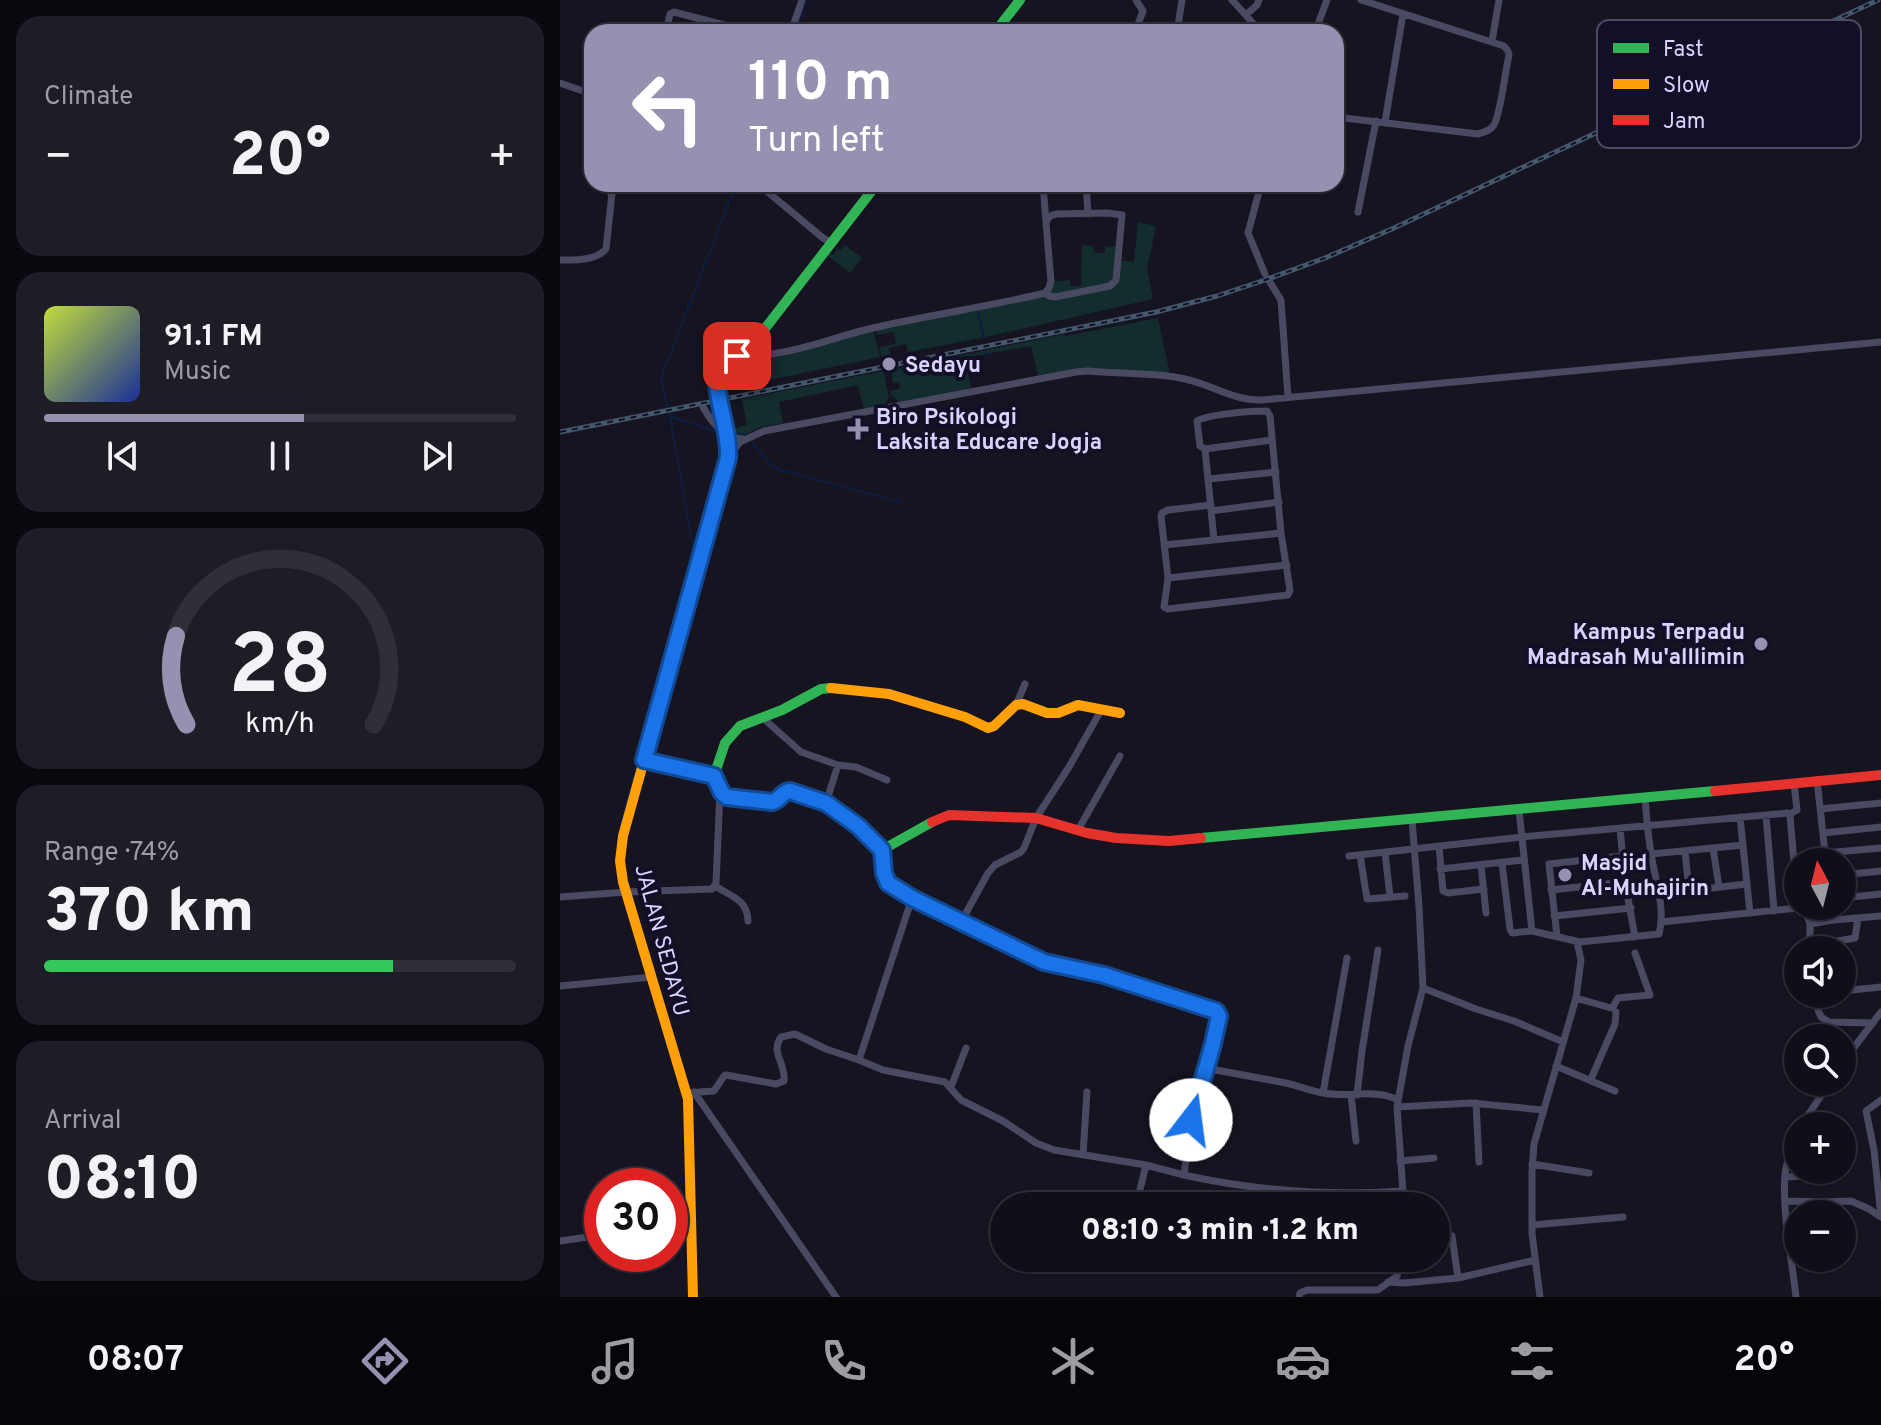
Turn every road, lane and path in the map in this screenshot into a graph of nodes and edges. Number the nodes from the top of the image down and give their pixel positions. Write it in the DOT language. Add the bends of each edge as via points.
graph roads {
  1 [pos="802,0"];
  2 [pos="1020,0"];
  3 [pos="1136,0"];
  4 [pos="1182,0"];
  5 [pos="1232,0"];
  6 [pos="1259,0"];
  7 [pos="1327,0"];
  8 [pos="1361,0"];
  9 [pos="1499,0"];
  10 [pos="1403,14"];
  11 [pos="1246,15"];
  12 [pos="668,24"];
  13 [pos="720,24"];
  14 [pos="794,24"];
  15 [pos="1001,24"];
  16 [pos="1138,24"];
  17 [pos="1178,24"];
  18 [pos="1254,24"];
  19 [pos="1318,24"];
  20 [pos="1492,41"];
  21 [pos="560,83"];
  22 [pos="584,91"];
  23 [pos="1344,118"];
  24 [pos="1380,122"];
  25 [pos="613,192"];
  26 [pos="767,192"];
  27 [pos="871,192"];
  28 [pos="1044,192"];
  29 [pos="1087,192"];
  30 [pos="1259,192"];
  31 [pos="611,194"];
  32 [pos="1358,212"];
  33 [pos="1088,214"];
  34 [pos="1046,223"];
  35 [pos="812,230"];
  36 [pos="835,239"];
  37 [pos="819,259"];
  38 [pos="560,260"];
  39 [pos="1045,293"];
  40 [pos="767,326"];
  41 [pos="1881,342"];
  42 [pos="760,353"];
  43 [pos="717,382"];
  44 [pos="1230,395"];
  45 [pos="1288,397"];
  46 [pos="1244,400"];
  47 [pos="703,407"];
  48 [pos="1246,413"];
  49 [pos="1232,414"];
  50 [pos="726,434"];
  51 [pos="746,439"];
  52 [pos="1272,440"];
  53 [pos="1205,449"];
  54 [pos="728,458"];
  55 [pos="1276,472"];
  56 [pos="1209,479"];
  57 [pos="1279,502"];
  58 [pos="1211,508"];
  59 [pos="1281,533"];
  60 [pos="1214,540"];
  61 [pos="1164,545"];
  62 [pos="1287,565"];
  63 [pos="1168,578"];
  64 [pos="1025,684"];
  65 [pos="1016,705"];
  66 [pos="1100,713"];
  67 [pos="1120,713"];
  68 [pos="763,718"];
  69 [pos="1120,756"];
  70 [pos="644,760"];
  71 [pos="838,765"];
  72 [pos="1881,775"];
  73 [pos="714,776"];
  74 [pos="887,780"];
  75 [pos="1817,780"];
  76 [pos="1794,783"];
  77 [pos="720,791"];
  78 [pos="1645,797"];
  79 [pos="826,803"];
  80 [pos="1881,803"];
  81 [pos="1820,809"];
  82 [pos="1519,810"];
  83 [pos="1790,814"];
  84 [pos="1766,815"];
  85 [pos="1740,817"];
  86 [pos="1036,818"];
  87 [pos="1412,820"];
  88 [pos="1647,825"];
  89 [pos="1881,827"];
  90 [pos="1620,828"];
  91 [pos="1078,830"];
  92 [pos="1823,833"];
  93 [pos="1522,837"];
  94 [pos="1743,845"];
  95 [pos="1439,846"];
  96 [pos="879,848"];
  97 [pos="1414,848"];
  98 [pos="1713,848"];
  99 [pos="1793,848"];
  100 [pos="1824,848"];
  101 [pos="1881,848"];
  102 [pos="1685,851"];
  103 [pos="1385,852"];
  104 [pos="1856,852"];
  105 [pos="1651,854"];
  106 [pos="1360,855"];
  107 [pos="1349,856"];
  108 [pos="1622,856"];
  109 [pos="1523,860"];
  110 [pos="1502,863"];
  111 [pos="1481,865"];
  112 [pos="1440,869"];
  113 [pos="1881,871"];
  114 [pos="1856,874"];
  115 [pos="1625,882"];
  116 [pos="1747,884"];
  117 [pos="715,886"];
  118 [pos="1719,887"];
  119 [pos="1484,889"];
  120 [pos="1551,890"];
  121 [pos="1689,890"];
  122 [pos="626,892"];
  123 [pos="1659,894"];
  124 [pos="1881,894"];
  125 [pos="1405,896"];
  126 [pos="560,897"];
  127 [pos="1390,897"];
  128 [pos="1856,897"];
  129 [pos="912,898"];
  130 [pos="1631,908"];
  131 [pos="1784,910"];
  132 [pos="1774,911"];
  133 [pos="1486,913"];
  134 [pos="1750,913"];
  135 [pos="1554,916"];
  136 [pos="1881,916"];
  137 [pos="1858,918"];
  138 [pos="1809,920"];
  139 [pos="1833,920"];
  140 [pos="748,921"];
  141 [pos="961,922"];
  142 [pos="1661,922"];
  143 [pos="1810,924"];
  144 [pos="1532,931"];
  145 [pos="1557,936"];
  146 [pos="1635,937"];
  147 [pos="1577,942"];
  148 [pos="1378,950"];
  149 [pos="1635,953"];
  150 [pos="1347,958"];
  151 [pos="652,977"];
  152 [pos="560,986"];
  153 [pos="1881,987"];
  154 [pos="1423,988"];
  155 [pos="1856,990"];
  156 [pos="1576,998"];
  157 [pos="1818,1010"];
  158 [pos="1616,1012"];
  159 [pos="1881,1012"];
  160 [pos="1873,1023"];
  161 [pos="1563,1042"];
  162 [pos="1856,1045"];
  163 [pos="966,1048"];
  164 [pos="859,1060"];
  165 [pos="1556,1066"];
  166 [pos="1205,1068"];
  167 [pos="1591,1079"];
  168 [pos="951,1087"];
  169 [pos="1615,1091"];
  170 [pos="690,1092"];
  171 [pos="1087,1092"];
  172 [pos="1323,1093"];
  173 [pos="1354,1095"];
  174 [pos="1881,1100"];
  175 [pos="1398,1103"];
  176 [pos="1476,1103"];
  177 [pos="1543,1110"];
  178 [pos="1877,1139"];
  179 [pos="1356,1141"];
  180 [pos="1083,1155"];
  181 [pos="1434,1158"];
  182 [pos="1400,1161"];
  183 [pos="1479,1162"];
  184 [pos="1532,1164"];
  185 [pos="1146,1165"];
  186 [pos="1879,1169"];
  187 [pos="1589,1173"];
  188 [pos="1184,1175"];
  189 [pos="1403,1191"];
  190 [pos="1139,1192"];
  191 [pos="1856,1204"];
  192 [pos="1880,1206"];
  193 [pos="1881,1216"];
  194 [pos="1623,1217"];
  195 [pos="692,1222"];
  196 [pos="688,1223"];
  197 [pos="1532,1225"];
  198 [pos="1452,1236"];
  199 [pos="584,1238"];
  200 [pos="560,1241"];
  201 [pos="1535,1260"];
  202 [pos="1398,1272"];
  203 [pos="1793,1272"];
  204 [pos="1458,1278"];
  205 [pos="1388,1282"];
  206 [pos="1378,1293"];
  207 [pos="693,1297"];
  208 [pos="836,1297"];
  209 [pos="1299,1297"];
  210 [pos="1540,1297"];
  211 [pos="1796,1297"];
  1 -- 14 [label="street"];
  2 -- 15 [label="street"];
  3 -- 16 [label="street" via="1143,11"];
  4 -- 17 [label="street"];
  5 -- 11 [label="street"];
  6 -- 11 [label="street"];
  7 -- 19 [label="street"];
  8 -- 10 [label="street"];
  9 -- 20 [label="street"];
  10 -- 20 [label="street"];
  10 -- 24 [label="street"];
  11 -- 18 [label="street"];
  12 -- 13 [label="street" via="674,12"];
  20 -- 24 [label="street" via="1509,55 1493,127 1468,134"];
  21 -- 22 [label="street"];
  23 -- 24 [label="street"];
  24 -- 32 [label="street"];
  25 -- 31 [label="street"];
  26 -- 35 [label="street"];
  27 -- 36 [label="street"];
  28 -- 34 [label="street"];
  29 -- 33 [label="street"];
  30 -- 45 [label="street" via="1248,233 1281,300"];
  31 -- 38 [label="street" via="603,253"];
  33 -- 34 [label="street" via="1051,215"];
  33 -- 39 [label="street" via="1122,215 1114,284 1055,297"];
  34 -- 39 [label="street" via="1051,281"];
  35 -- 36 [label="street" via="826,240"];
  35 -- 37 [label="street" via="819,240"];
  36 -- 37 [label="street"];
  37 -- 40 [label="street"];
  39 -- 42 [label="street"];
  40 -- 42 [label="street"];
  40 -- 43 [label="street"];
  41 -- 45 [label="street"];
  42 -- 43 [label="street" via="748,375"];
  43 -- 50 [label="street, JALAN SEDAYU"];
  44 -- 46 [label="street"];
  44 -- 49 [label="street"];
  44 -- 51 [label="street" via="1178,378 1076,372 781,427"];
  45 -- 46 [label="street"];
  46 -- 48 [label="street"];
  47 -- 50 [label="street"];
  48 -- 49 [label="street"];
  48 -- 52 [label="street" via="1267,411"];
  49 -- 53 [label="street" via="1197,421"];
  50 -- 51 [label="street"];
  50 -- 54 [label="street, JALAN SEDAYU"];
  51 -- 54 [label="street"];
  52 -- 53 [label="street"];
  52 -- 55 [label="street"];
  53 -- 56 [label="street"];
  54 -- 70 [label="street, JALAN SEDAYU"];
  55 -- 56 [label="street"];
  55 -- 57 [label="street"];
  56 -- 58 [label="street"];
  57 -- 58 [label="street"];
  57 -- 59 [label="street"];
  58 -- 60 [label="street"];
  58 -- 61 [label="street" via="1162,513"];
  59 -- 60 [label="street"];
  59 -- 62 [label="street"];
  60 -- 61 [label="street"];
  61 -- 63 [label="street"];
  62 -- 63 [label="street"];
  62 -- 63 [label="street" via="1286,596 1168,609"];
  64 -- 65 [label="street"];
  65 -- 66 [label="street" via="1058,713 1078,705"];
  65 -- 68 [label="street" via="988,728 889,694 832,687"];
  66 -- 67 [label="street"];
  66 -- 86 [label="street"];
  68 -- 71 [label="street" via="801,752"];
  68 -- 73 [label="street" via="732,733"];
  69 -- 91 [label="street"];
  70 -- 73 [label="street"];
  70 -- 122 [label="street, JALAN SEDAYU" via="623,836 620,861"];
  71 -- 74 [label="street"];
  71 -- 79 [label="street"];
  72 -- 75 [label="street"];
  73 -- 77 [label="street"];
  75 -- 76 [label="street"];
  75 -- 81 [label="street"];
  76 -- 78 [label="street"];
  76 -- 83 [label="street" via="1797,810"];
  77 -- 79 [label="street" via="732,798 772,802 790,791"];
  77 -- 117 [label="street"];
  78 -- 82 [label="street"];
  78 -- 88 [label="street"];
  79 -- 96 [label="street"];
  80 -- 81 [label="street"];
  81 -- 92 [label="street"];
  82 -- 87 [label="street"];
  82 -- 93 [label="street"];
  83 -- 84 [label="street"];
  83 -- 99 [label="street"];
  84 -- 85 [label="street"];
  84 -- 132 [label="street"];
  85 -- 88 [label="street"];
  85 -- 94 [label="street"];
  86 -- 91 [label="street"];
  86 -- 96 [label="street" via="949,815"];
  86 -- 141 [label="street" via="1024,848 988,873"];
  87 -- 91 [label="street" via="1169,841"];
  87 -- 97 [label="street"];
  88 -- 90 [label="street"];
  88 -- 105 [label="street"];
  89 -- 92 [label="street"];
  90 -- 93 [label="street"];
  90 -- 108 [label="street"];
  92 -- 100 [label="street"];
  93 -- 95 [label="street"];
  93 -- 109 [label="street"];
  94 -- 98 [label="street"];
  94 -- 116 [label="street"];
  95 -- 97 [label="street"];
  95 -- 112 [label="street"];
  96 -- 129 [label="street" via="888,883"];
  97 -- 103 [label="street"];
  97 -- 154 [label="street"];
  98 -- 102 [label="street"];
  98 -- 118 [label="street"];
  101 -- 104 [label="street"];
  102 -- 105 [label="street"];
  102 -- 121 [label="street"];
  103 -- 106 [label="street"];
  103 -- 127 [label="street"];
  105 -- 123 [label="street"];
  106 -- 107 [label="street"];
  106 -- 127 [label="street" via="1366,898"];
  108 -- 115 [label="street"];
  108 -- 120 [label="street" via="1550,863"];
  109 -- 110 [label="street"];
  109 -- 144 [label="street"];
  110 -- 111 [label="street"];
  110 -- 144 [label="street" via="1510,929"];
  111 -- 112 [label="street"];
  111 -- 119 [label="street"];
  112 -- 119 [label="street" via="1445,892"];
  113 -- 114 [label="street"];
  115 -- 120 [label="street"];
  115 -- 130 [label="street"];
  116 -- 118 [label="street"];
  116 -- 134 [label="street"];
  117 -- 122 [label="street"];
  117 -- 140 [label="street" via="743,903"];
  118 -- 121 [label="street"];
  119 -- 133 [label="street"];
  120 -- 135 [label="street"];
  121 -- 123 [label="street"];
  122 -- 126 [label="street"];
  122 -- 151 [label="street, JALAN SEDAYU"];
  123 -- 142 [label="street"];
  124 -- 128 [label="street"];
  125 -- 127 [label="street"];
  129 -- 141 [label="street"];
  129 -- 164 [label="street"];
  130 -- 135 [label="street"];
  130 -- 146 [label="street"];
  131 -- 132 [label="street"];
  132 -- 134 [label="street"];
  134 -- 142 [label="street"];
  135 -- 145 [label="street"];
  136 -- 137 [label="street"];
  137 -- 143 [label="street" via="1855,938 1816,945 1810,943"];
  138 -- 143 [label="street"];
  139 -- 143 [label="street"];
  141 -- 166 [label="street" via="1044,962 1216,1011"];
  142 -- 146 [label="street" via="1659,934"];
  144 -- 145 [label="street"];
  145 -- 147 [label="street"];
  146 -- 147 [label="street"];
  147 -- 156 [label="street" via="1581,960"];
  148 -- 173 [label="street"];
  149 -- 156 [label="street" via="1650,995 1618,998 1611,1008"];
  150 -- 172 [label="street"];
  151 -- 152 [label="street"];
  151 -- 170 [label="street, JALAN SEDAYU"];
  153 -- 155 [label="street"];
  154 -- 161 [label="street"];
  154 -- 175 [label="street"];
  156 -- 161 [label="street"];
  157 -- 160 [label="street" via="1829,1022"];
  158 -- 167 [label="street"];
  159 -- 160 [label="street"];
  160 -- 162 [label="street"];
  161 -- 165 [label="street"];
  163 -- 168 [label="street"];
  164 -- 168 [label="street"];
  164 -- 170 [label="street" via="788,1034 776,1050 785,1074 782,1083 726,1075 714,1091"];
  165 -- 167 [label="street"];
  165 -- 177 [label="street"];
  166 -- 172 [label="street"];
  166 -- 188 [label="street"];
  167 -- 169 [label="street"];
  168 -- 180 [label="street" via="961,1100 1036,1143"];
  170 -- 195 [label="street, JALAN SEDAYU"];
  170 -- 208 [label="street"];
  171 -- 180 [label="street"];
  172 -- 173 [label="street"];
  173 -- 175 [label="street" via="1390,1095"];
  173 -- 179 [label="street"];
  174 -- 178 [label="street" via="1866,1111"];
  175 -- 176 [label="street"];
  175 -- 182 [label="street"];
  176 -- 177 [label="street"];
  176 -- 183 [label="street"];
  177 -- 184 [label="street"];
  178 -- 186 [label="street"];
  180 -- 185 [label="street"];
  181 -- 182 [label="street"];
  182 -- 189 [label="street"];
  184 -- 187 [label="street"];
  184 -- 197 [label="street"];
  185 -- 188 [label="street"];
  185 -- 190 [label="street"];
  186 -- 192 [label="street"];
  188 -- 189 [label="street" via="1337,1194"];
  191 -- 193 [label="street"];
  192 -- 193 [label="street"];
  194 -- 197 [label="street"];
  195 -- 196 [label="street"];
  195 -- 207 [label="street, JALAN SEDAYU"];
  197 -- 201 [label="street"];
  198 -- 204 [label="street"];
  199 -- 200 [label="street"];
  201 -- 204 [label="street"];
  201 -- 210 [label="street"];
  202 -- 205 [label="street"];
  203 -- 211 [label="street"];
  204 -- 205 [label="street"];
  205 -- 206 [label="street"];
  206 -- 209 [label="street" via="1307,1290"];
}
